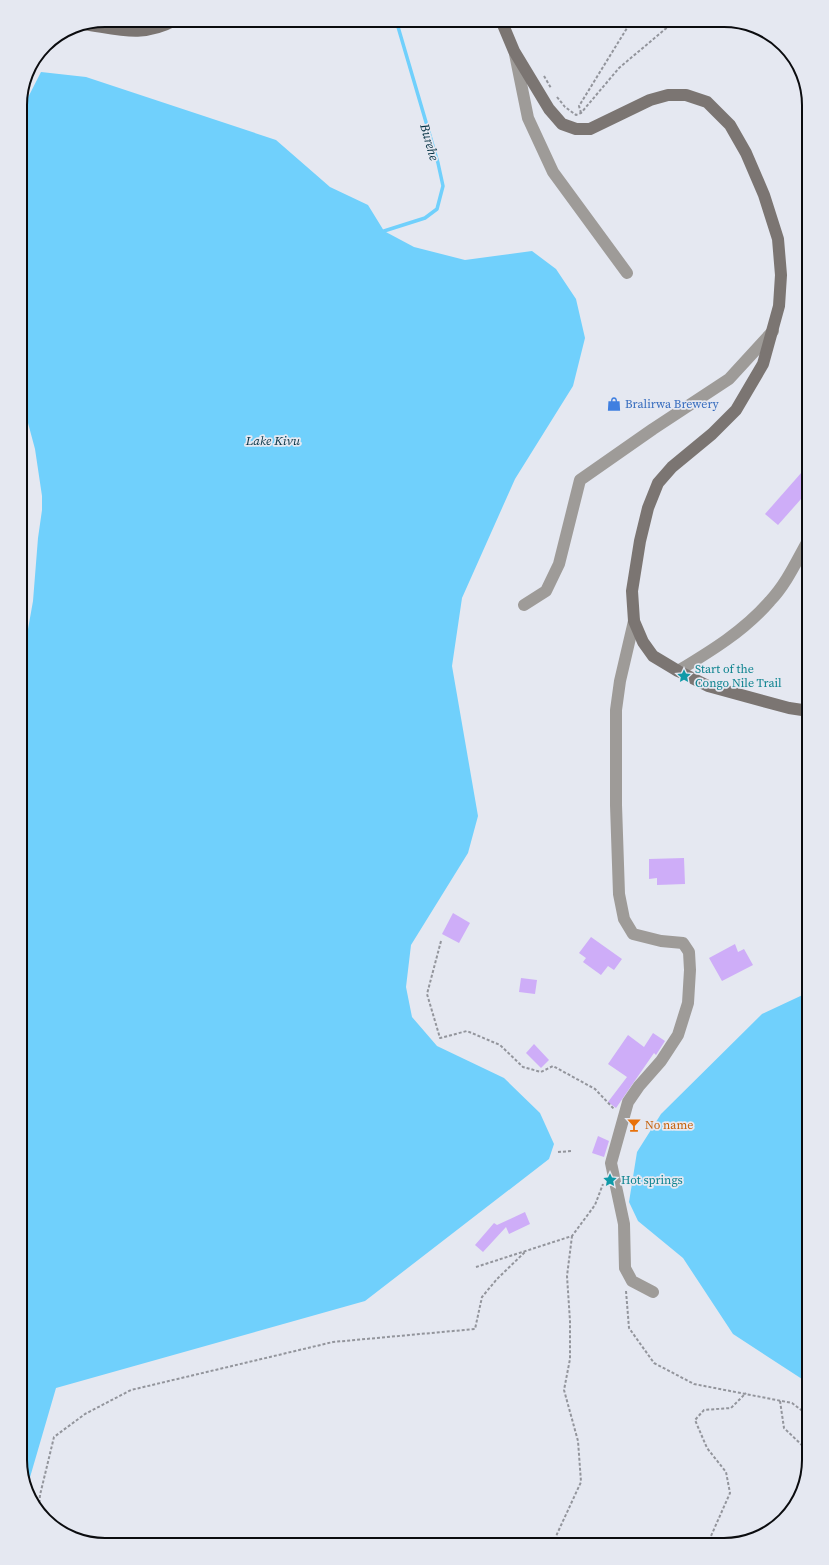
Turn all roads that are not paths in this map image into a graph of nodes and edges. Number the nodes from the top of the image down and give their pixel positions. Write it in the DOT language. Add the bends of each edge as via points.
graph roads {
  1 [pos="104,27"];
  2 [pos="160,27"];
  3 [pos="504,27"];
  4 [pos="514,51"];
  5 [pos="627,273"];
  6 [pos="773,331"];
  7 [pos="802,552"];
  8 [pos="524,605"];
  9 [pos="634,621"];
  10 [pos="678,671"];
  11 [pos="802,710"];
  12 [pos="653,1292"];
  1 -- 2 [label="main road" via="138,32"];
  3 -- 4 [label="main road"];
  4 -- 5 [label="street" via="528,118 553,172"];
  4 -- 6 [label="main road" via="549,109 562,124 576,129 590,129 650,100 668,95 686,95 706,102 730,125 746,153 764,195 778,239 780,306"];
  6 -- 8 [label="street" via="729,379 580,480 559,564 546,591"];
  6 -- 9 [label="main road" via="763,364 736,410 672,467 658,483 648,508 640,541 632,590"];
  7 -- 10 [label="street" via="771,601 744,627"];
  9 -- 10 [label="main road" via="643,642 653,656"];
  9 -- 12 [label="street" via="616,710 619,894 624,918 633,934 683,943 689,952 690,970 688,1003 678,1035 628,1102 611,1163 624,1224 625,1268 632,1281"];
  10 -- 11 [label="main road" via="708,686"];
}
